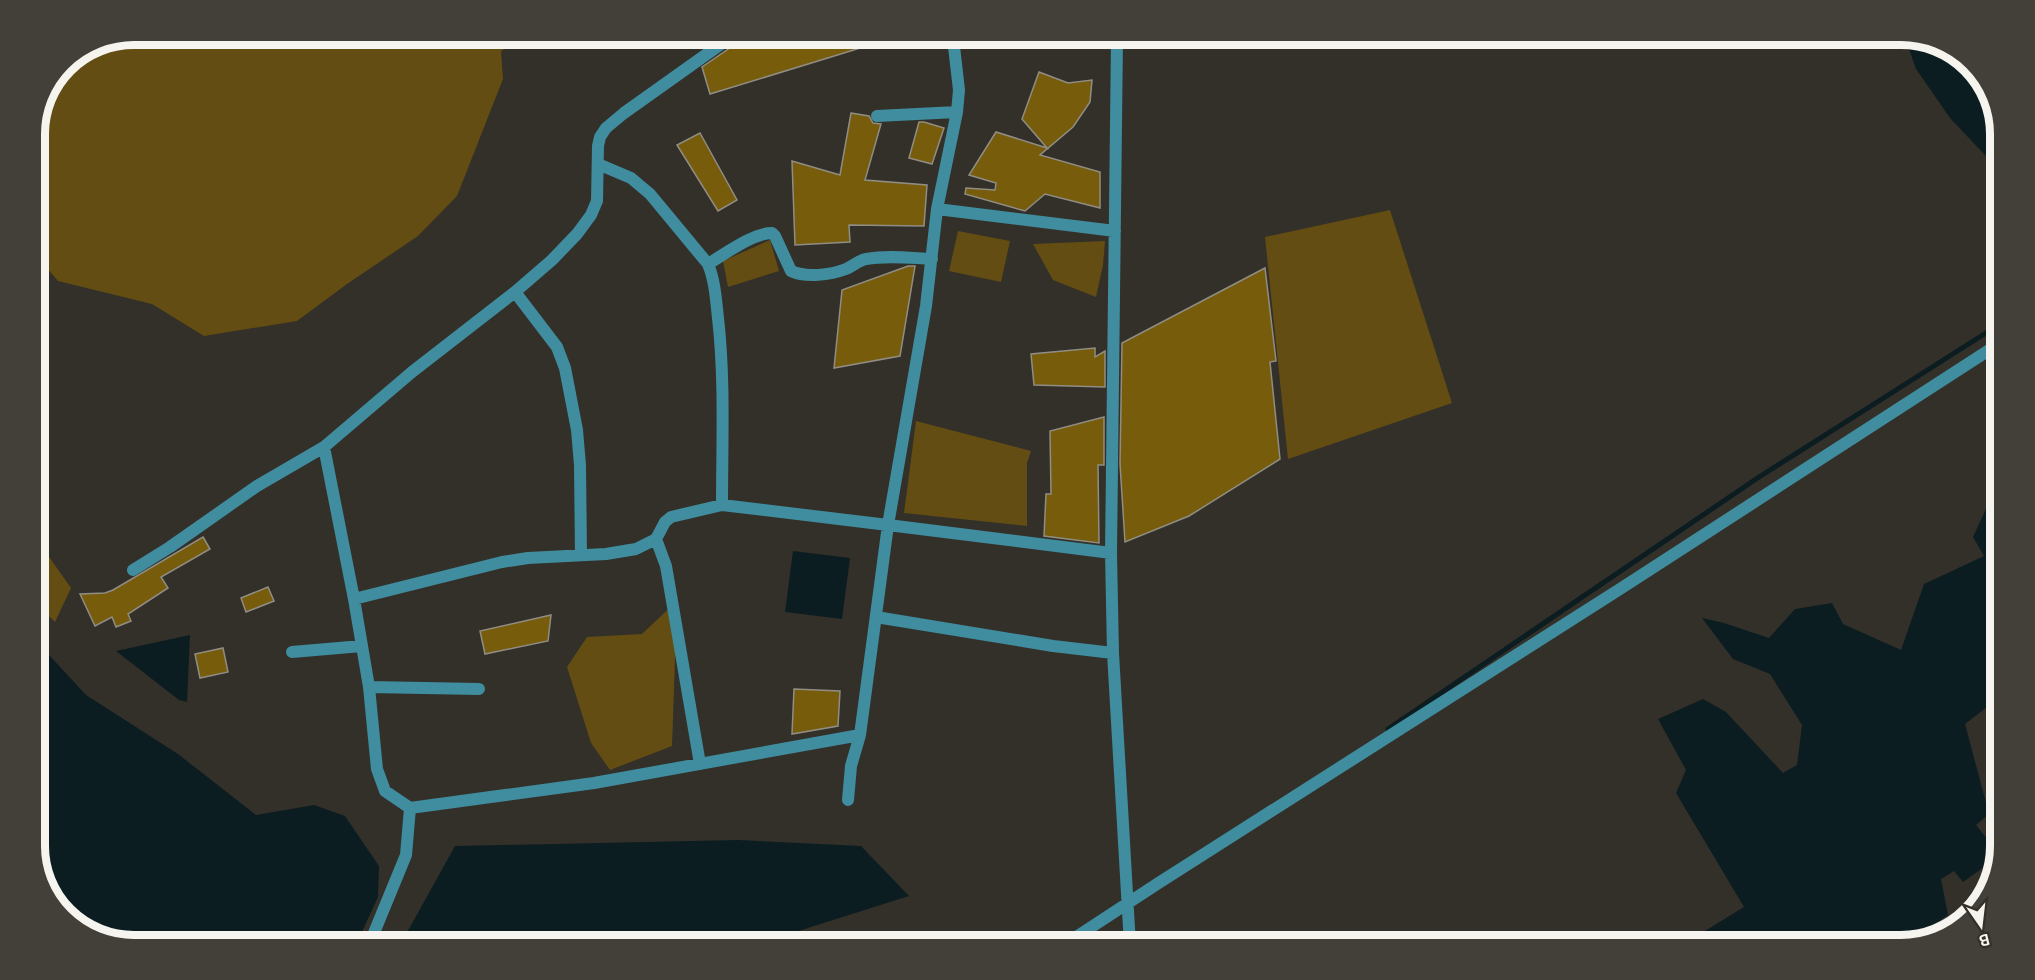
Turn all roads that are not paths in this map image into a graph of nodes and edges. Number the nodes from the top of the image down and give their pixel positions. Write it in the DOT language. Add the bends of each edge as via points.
graph roads {
  1 [pos="720,45"];
  2 [pos="954,45"];
  3 [pos="1117,45"];
  4 [pos="957,112"];
  5 [pos="877,116"];
  6 [pos="598,164"];
  7 [pos="937,209"];
  8 [pos="1115,231"];
  9 [pos="932,259"];
  10 [pos="708,264"];
  11 [pos="515,292"];
  12 [pos="1990,349"];
  13 [pos="324,447"];
  14 [pos="722,505"];
  15 [pos="888,525"];
  16 [pos="656,539"];
  17 [pos="1111,553"];
  18 [pos="580,555"];
  19 [pos="133,570"];
  20 [pos="354,599"];
  21 [pos="876,616"];
  22 [pos="362,646"];
  23 [pos="292,652"];
  24 [pos="1113,653"];
  25 [pos="369,687"];
  26 [pos="479,689"];
  27 [pos="860,735"];
  28 [pos="700,764"];
  29 [pos="848,800"];
  30 [pos="410,807"];
  31 [pos="1127,903"];
  32 [pos="373,935"];
  33 [pos="1079,935"];
  34 [pos="1129,935"];
  1 -- 6 [label="street" via="606,128 600,137"];
  2 -- 4 [label="street" via="959,90"];
  3 -- 8 [label="street"];
  4 -- 5 [label="street"];
  4 -- 7 [label="street"];
  6 -- 10 [label="street" via="631,178 650,194"];
  6 -- 11 [label="street" via="598,196 591,215 552,260"];
  7 -- 8 [label="street"];
  7 -- 9 [label="street"];
  8 -- 17 [label="street"];
  9 -- 10 [label="street" via="863,259 840,271 797,274 791,271 772,233 755,237"];
  9 -- 15 [label="street"];
  10 -- 14 [label="street" via="714,280 720,331"];
  11 -- 13 [label="street"];
  11 -- 18 [label="street" via="557,347 565,368 580,465"];
  12 -- 31 [label="street"];
  13 -- 19 [label="street" via="265,481"];
  13 -- 20 [label="street"];
  14 -- 15 [label="street"];
  14 -- 16 [label="street" via="671,517"];
  15 -- 17 [label="street"];
  15 -- 21 [label="street"];
  16 -- 18 [label="street" via="636,549"];
  16 -- 28 [label="street" via="666,566"];
  17 -- 24 [label="street"];
  18 -- 20 [label="street" via="482,566"];
  20 -- 22 [label="street"];
  21 -- 24 [label="street"];
  21 -- 27 [label="street"];
  22 -- 23 [label="street"];
  22 -- 25 [label="street"];
  24 -- 31 [label="street"];
  25 -- 26 [label="street"];
  25 -- 30 [label="street" via="376,770 389,795"];
  27 -- 28 [label="street"];
  27 -- 29 [label="street" via="851,766"];
  28 -- 30 [label="street" via="594,783"];
  30 -- 32 [label="street" via="406,855"];
  31 -- 33 [label="street"];
  31 -- 34 [label="street"];
}
